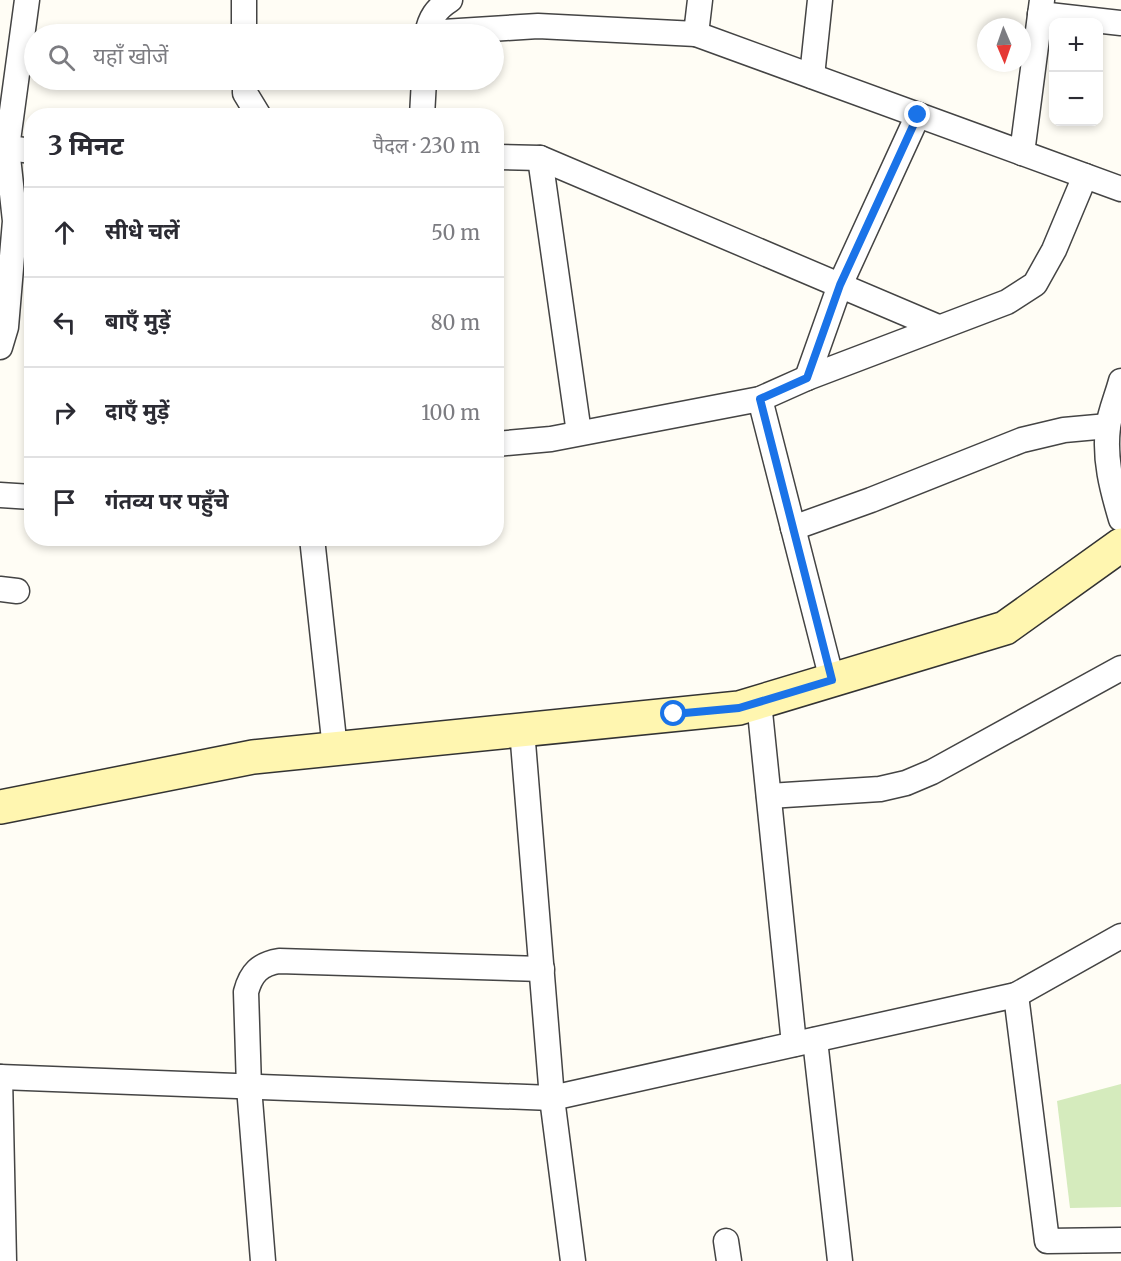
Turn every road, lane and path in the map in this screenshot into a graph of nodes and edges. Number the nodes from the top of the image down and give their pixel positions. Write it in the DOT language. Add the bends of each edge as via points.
graph roads {
  1 [pos="27,0"];
  2 [pos="244,0"];
  3 [pos="450,0"];
  4 [pos="700,0"];
  5 [pos="820,0"];
  6 [pos="1041,7"];
  7 [pos="429,21"];
  8 [pos="1121,23"];
  9 [pos="244,24"];
  10 [pos="494,24"];
  11 [pos="504,24"];
  12 [pos="696,34"];
  13 [pos="812,76"];
  14 [pos="245,90"];
  15 [pos="423,90"];
  16 [pos="254,108"];
  17 [pos="422,108"];
  18 [pos="918,115"];
  19 [pos="3,147"];
  20 [pos="24,150"];
  21 [pos="1022,153"];
  22 [pos="504,157"];
  23 [pos="540,158"];
  24 [pos="1085,176"];
  25 [pos="1121,189"];
  26 [pos="840,285"];
  27 [pos="938,327"];
  28 [pos="0,347"];
  29 [pos="807,378"];
  30 [pos="1121,381"];
  31 [pos="760,399"];
  32 [pos="1108,426"];
  33 [pos="579,433"];
  34 [pos="504,443"];
  35 [pos="0,495"];
  36 [pos="24,496"];
  37 [pos="1121,519"];
  38 [pos="793,528"];
  39 [pos="1121,545"];
  40 [pos="313,546"];
  41 [pos="1121,668"];
  42 [pos="832,680"];
  43 [pos="759,702"];
  44 [pos="522,730"];
  45 [pos="334,749"];
  46 [pos="769,796"];
  47 [pos="0,807"];
  48 [pos="1121,936"];
  49 [pos="542,969"];
  50 [pos="1016,995"];
  51 [pos="805,1042"];
  52 [pos="0,1077"];
  53 [pos="249,1087"];
  54 [pos="552,1098"];
  55 [pos="1121,1240"];
  56 [pos="1048,1251"];
  57 [pos="4,1261"];
  58 [pos="262,1261"];
  59 [pos="573,1261"];
  60 [pos="840,1261"];
  1 -- 19 [label="street"];
  2 -- 9 [label="street"];
  3 -- 7 [label="street"];
  4 -- 12 [label="street"];
  5 -- 13 [label="street"];
  6 -- 8 [label="street"];
  6 -- 21 [label="street"];
  7 -- 10 [label="street"];
  11 -- 12 [label="street"];
  12 -- 13 [label="street"];
  13 -- 18 [label="street"];
  14 -- 16 [label="street"];
  15 -- 17 [label="street"];
  18 -- 21 [label="street"];
  18 -- 26 [label="street"];
  19 -- 20 [label="street"];
  19 -- 28 [label="street" via="15,221 6,327"];
  21 -- 24 [label="street"];
  22 -- 23 [label="street"];
  23 -- 26 [label="street"];
  23 -- 33 [label="street"];
  24 -- 25 [label="street"];
  24 -- 27 [label="street" via="1035,284 1007,302"];
  26 -- 27 [label="street"];
  26 -- 29 [label="street"];
  27 -- 29 [label="street"];
  29 -- 31 [label="street"];
  30 -- 32 [label="street"];
  31 -- 33 [label="street"];
  31 -- 38 [label="street"];
  32 -- 37 [label="street" via="1110,480"];
  32 -- 38 [label="street" via="1064,430 1022,440"];
  33 -- 34 [label="street"];
  35 -- 36 [label="street"];
  38 -- 42 [label="street"];
  39 -- 42 [label="main road" via="1005,628"];
  40 -- 45 [label="street"];
  41 -- 46 [label="street" via="906,783 880,789"];
  42 -- 43 [label="main road"];
  43 -- 44 [label="main road" via="739,708"];
  43 -- 46 [label="street"];
  44 -- 45 [label="main road"];
  44 -- 49 [label="street"];
  45 -- 47 [label="main road" via="253,758"];
  46 -- 51 [label="street"];
  48 -- 50 [label="street"];
  49 -- 53 [label="street" via="265,963 249,981 246,992"];
  49 -- 54 [label="street"];
  50 -- 51 [label="street"];
  50 -- 56 [label="street"];
  51 -- 54 [label="street"];
  51 -- 60 [label="street"];
  52 -- 53 [label="street"];
  52 -- 57 [label="street"];
  53 -- 54 [label="street"];
  53 -- 58 [label="street"];
  54 -- 59 [label="street"];
  55 -- 56 [label="street"];
}
